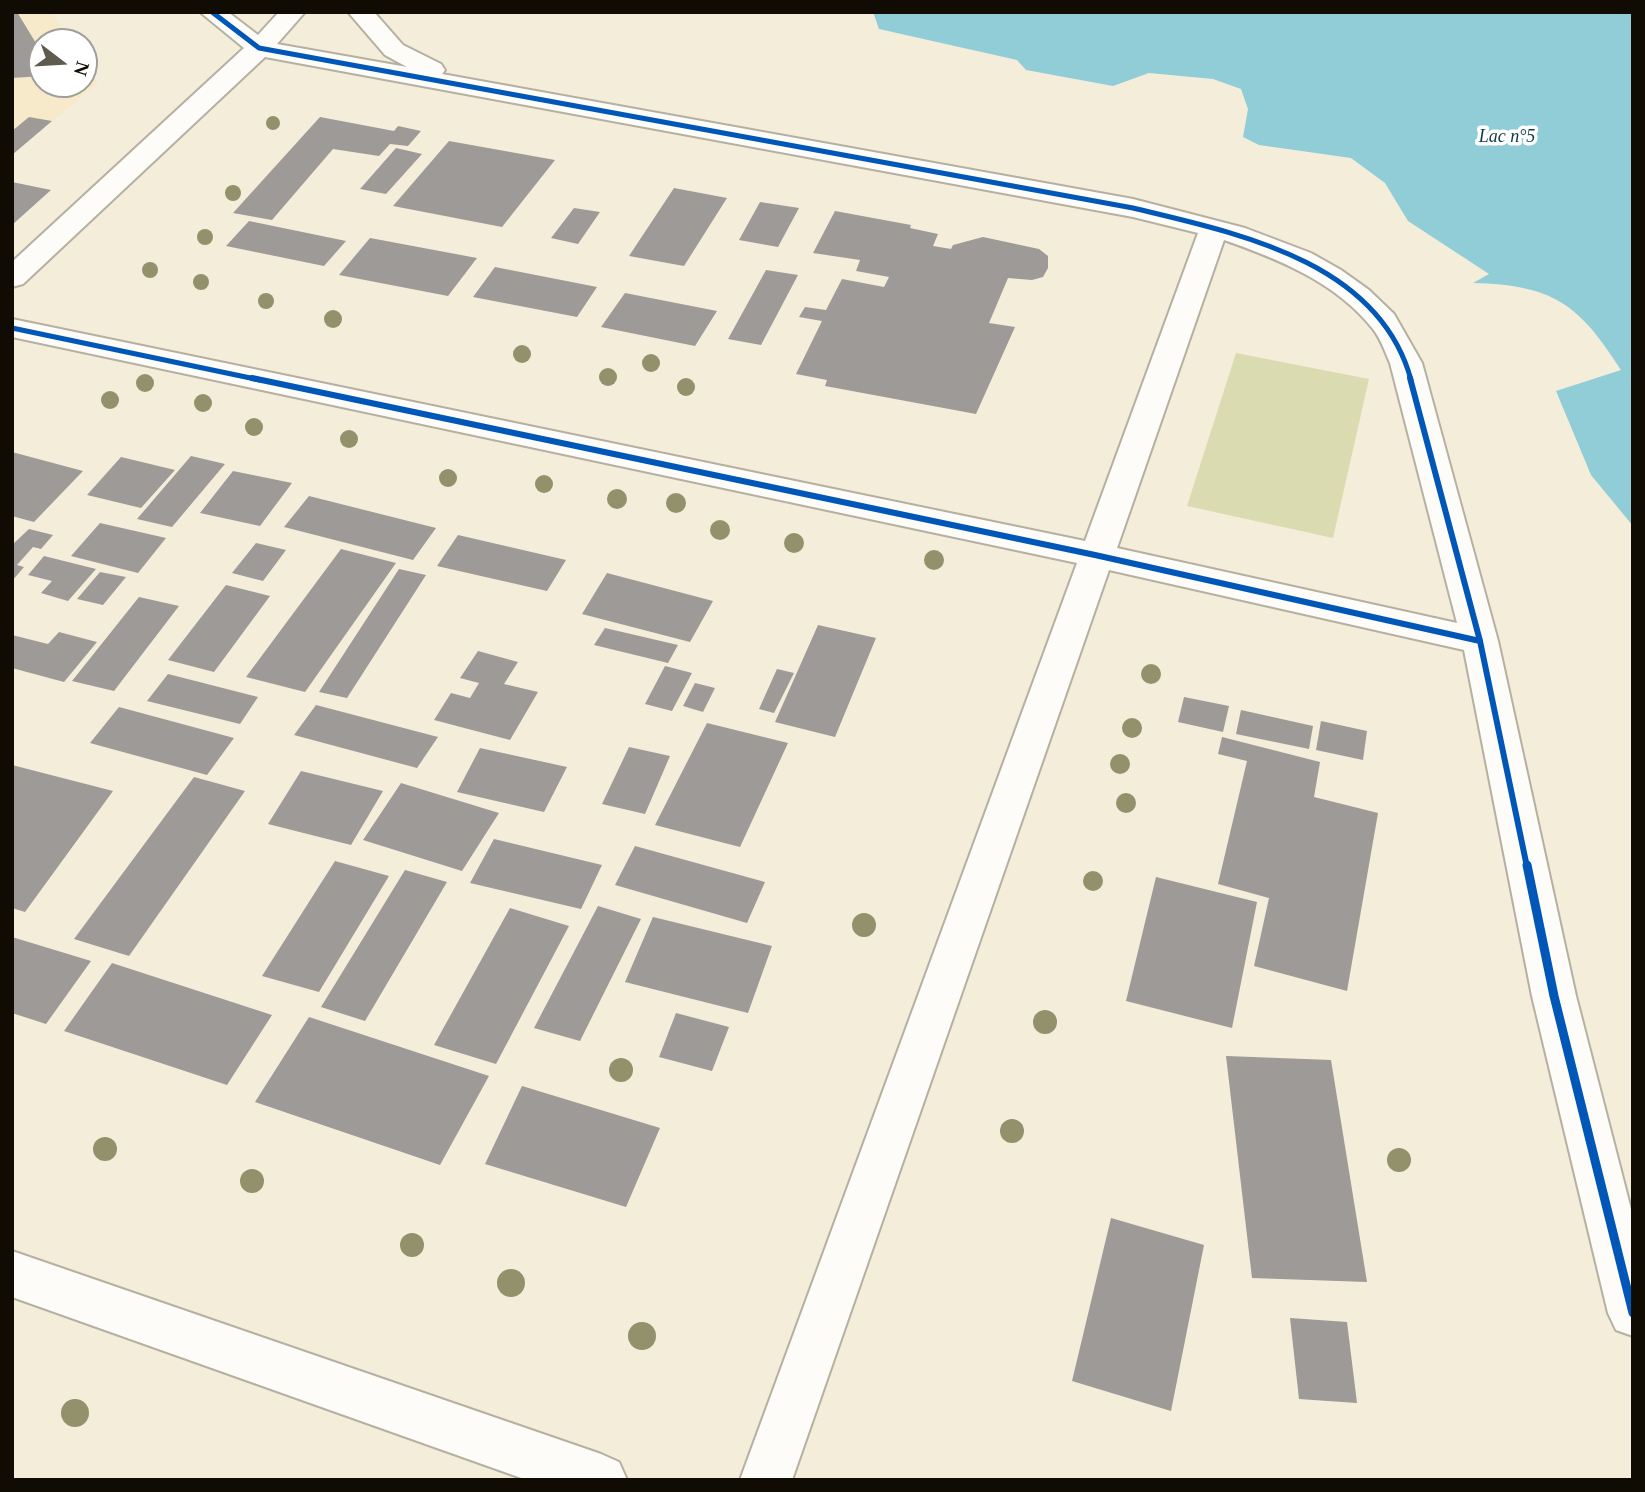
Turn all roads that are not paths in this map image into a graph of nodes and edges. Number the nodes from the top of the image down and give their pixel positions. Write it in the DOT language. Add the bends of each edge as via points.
graph roads {
  1 [pos="212,12"];
  2 [pos="293,12"];
  3 [pos="360,12"];
  4 [pos="259,48"];
  5 [pos="456,83"];
  6 [pos="1214,228"];
  7 [pos="12,278"];
  8 [pos="12,328"];
  9 [pos="1095,555"];
  10 [pos="1480,641"];
  11 [pos="12,1274"];
  12 [pos="1633,1313"];
  13 [pos="601,1480"];
  14 [pos="766,1480"];
  1 -- 4 [label="street"];
  2 -- 4 [label="street"];
  3 -- 5 [label="street" via="394,50"];
  4 -- 5 [label="street"];
  4 -- 7 [label="street"];
  5 -- 6 [label="street" via="1133,208"];
  6 -- 9 [label="street"];
  6 -- 10 [label="street" via="1308,263 1349,287 1385,323 1406,363"];
  8 -- 9 [label="street"];
  9 -- 10 [label="street"];
  9 -- 14 [label="street"];
  10 -- 12 [label="street" via="1554,996"];
  11 -- 13 [label="street"];
}
